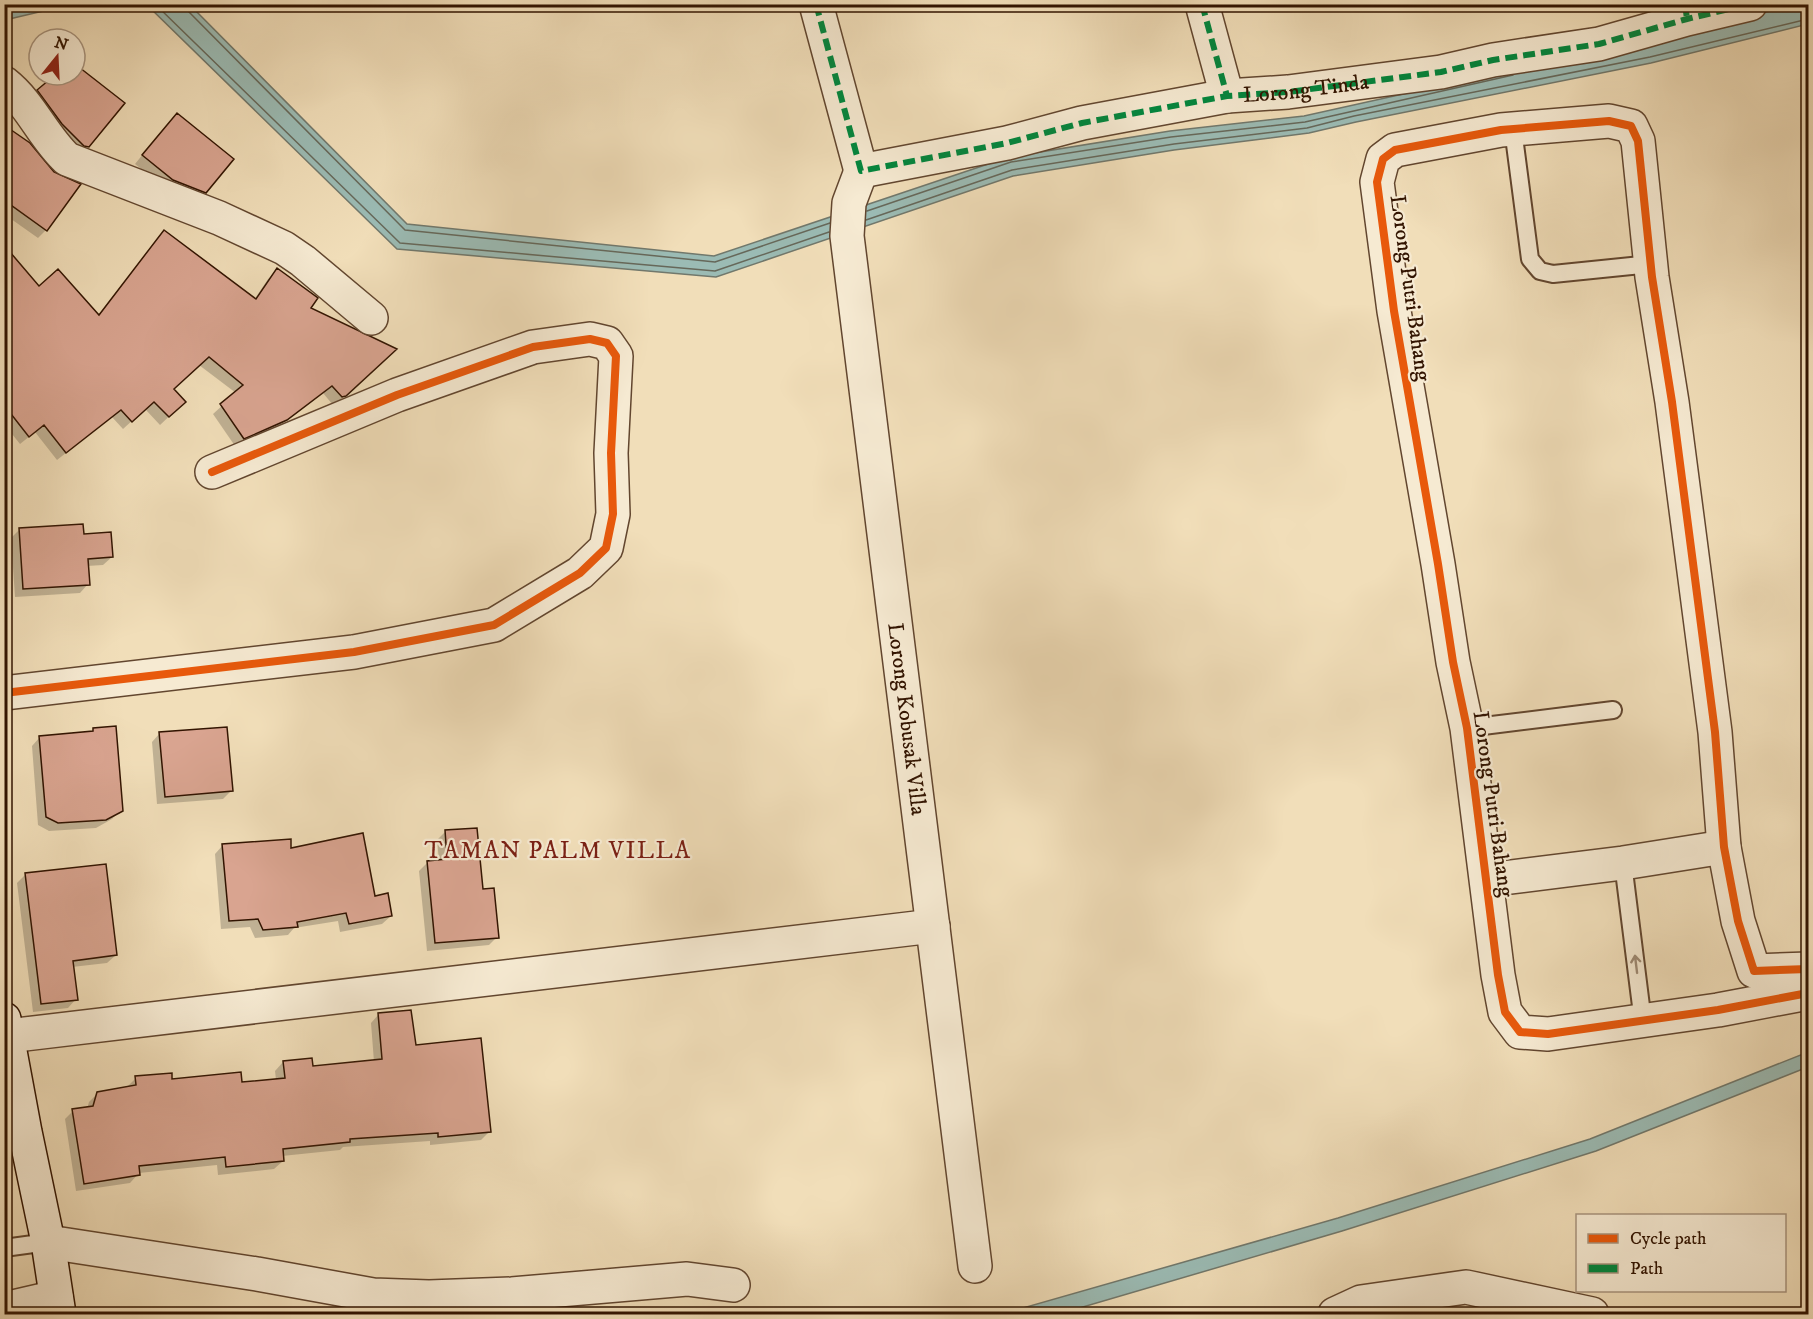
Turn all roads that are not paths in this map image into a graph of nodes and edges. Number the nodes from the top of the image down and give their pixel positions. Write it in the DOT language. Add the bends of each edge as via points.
graph roads {
  1 [pos="816,4"];
  2 [pos="1202,4"];
  3 [pos="1750,4"];
  4 [pos="1686,12"];
  5 [pos="4,83"];
  6 [pos="1227,96"];
  7 [pos="1513,129"];
  8 [pos="861,171"];
  9 [pos="1651,264"];
  10 [pos="371,318"];
  11 [pos="212,472"];
  12 [pos="4,693"];
  13 [pos="1613,710"];
  14 [pos="1467,728"];
  15 [pos="1724,847"];
  16 [pos="1623,863"];
  17 [pos="1487,880"];
  18 [pos="933,926"];
  19 [pos="1809,969"];
  20 [pos="1754,971"];
  21 [pos="1809,993"];
  22 [pos="1761,1002"];
  23 [pos="1643,1022"];
  24 [pos="6,1027"];
  25 [pos="15,1133"];
  26 [pos="48,1242"];
  27 [pos="4,1248"];
  28 [pos="975,1266"];
  29 [pos="733,1285"];
  30 [pos="58,1308"];
  31 [pos="4,1309"];
  32 [pos="1335,1314"];
  33 [pos="1592,1314"];
  1 -- 8 [label="street"];
  2 -- 6 [label="street"];
  3 -- 4 [label="street, Lorong Tinda"];
  4 -- 6 [label="street, Lorong Tinda" via="1599,44 1441,72"];
  5 -- 10 [label="street" via="67,159 219,218 284,248"];
  6 -- 8 [label="street, Lorong Tinda"];
  7 -- 9 [label="lane" via="1530,259 1540,271 1553,274"];
  7 -- 9 [label="street, Lorong Putri Bahang" via="1608,121 1631,126 1638,141"];
  7 -- 14 [label="street, Lorong Putri Bahang" via="1395,150 1383,159 1377,182 1394,311"];
  8 -- 18 [label="street, Lorong Kobusak Villa" via="849,203 848,236"];
  9 -- 15 [label="street, Lorong Putri Bahang" via="1715,732"];
  11 -- 12 [label="street" via="398,395 533,347 590,339 607,343 616,356 611,453 613,514 606,548 580,573 494,625 354,652"];
  13 -- 14 [label="lane"];
  14 -- 17 [label="street, Lorong Putri Bahang"];
  15 -- 16 [label="street"];
  15 -- 20 [label="street, Lorong Putri Bahang" via="1738,921"];
  16 -- 17 [label="street"];
  23 -- 16 [label="lane, one-way"];
  17 -- 23 [label="street, Lorong Putri Bahang" via="1505,1012 1520,1032 1548,1034"];
  18 -- 24 [label="street"];
  18 -- 28 [label="street, Lorong Kobusak Villa"];
  19 -- 20 [label="street"];
  20 -- 22 [label="street, Lorong Putri Bahang"];
  21 -- 22 [label="street, Lorong Putri Bahang"];
  22 -- 23 [label="street, Lorong Putri Bahang"];
  24 -- 25 [label="street"];
  25 -- 26 [label="street"];
  26 -- 27 [label="lane"];
  26 -- 29 [label="street" via="374,1295 512,1294 687,1279"];
  26 -- 30 [label="street"];
  30 -- 31 [label="street"];
  32 -- 33 [label="street" via="1360,1302 1467,1287"];
}
